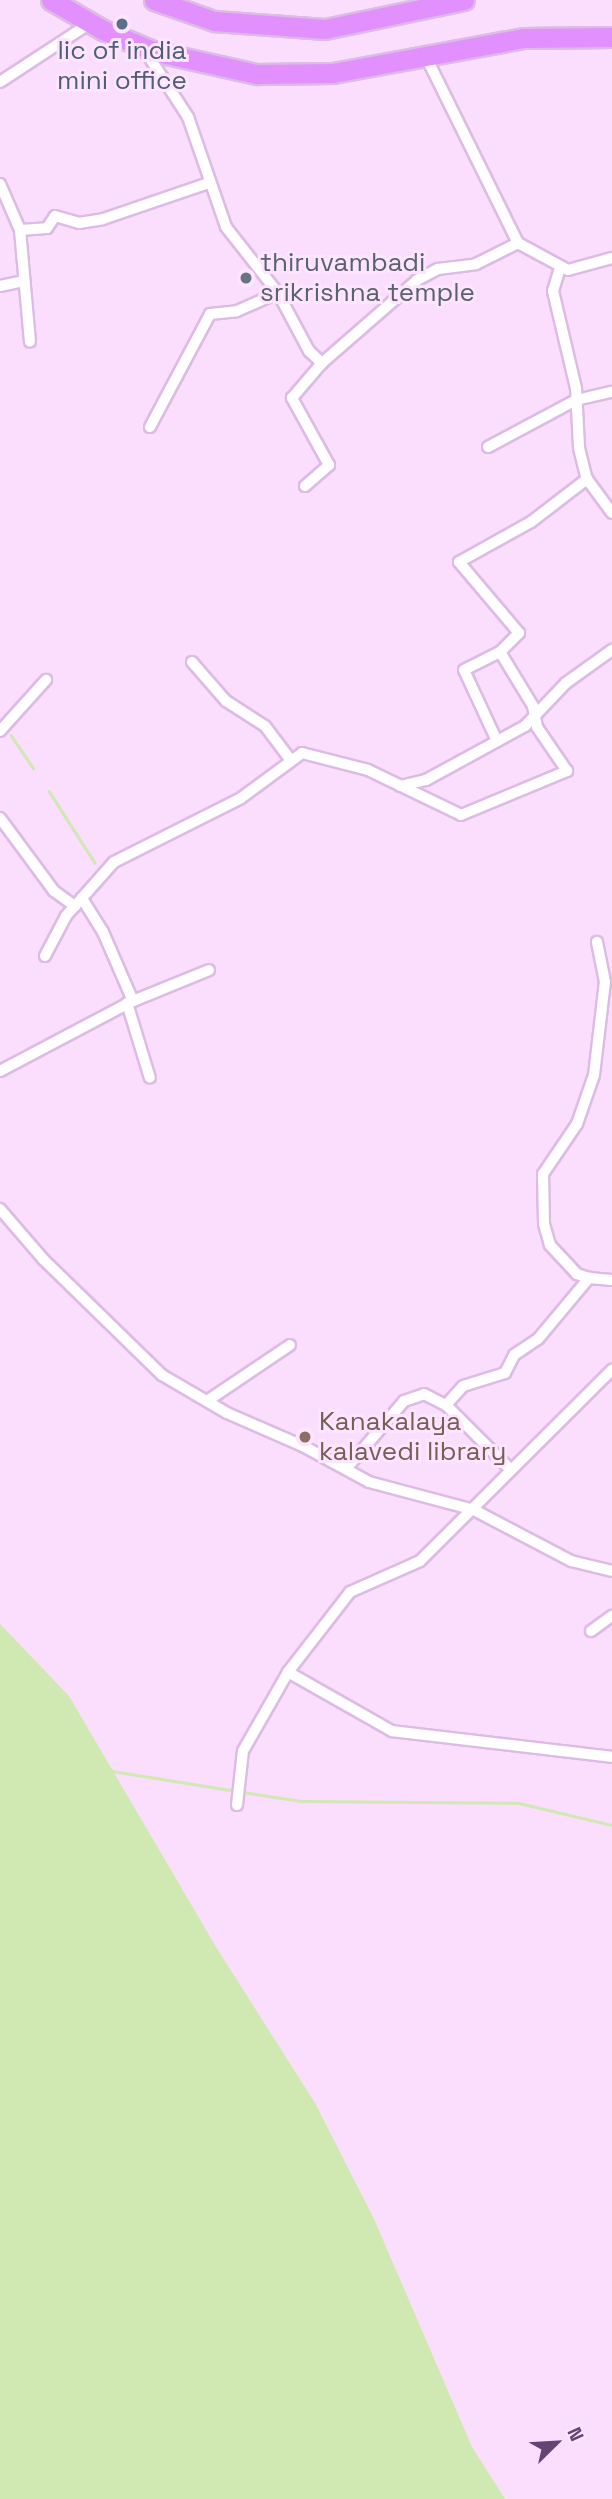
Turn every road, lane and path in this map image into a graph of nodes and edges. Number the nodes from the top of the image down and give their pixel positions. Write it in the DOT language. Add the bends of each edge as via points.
graph roads {
  1 [pos="51,0"];
  2 [pos="154,0"];
  3 [pos="464,0"];
  4 [pos="90,23"];
  5 [pos="612,37"];
  6 [pos="142,47"];
  7 [pos="426,57"];
  8 [pos="0,82"];
  9 [pos="209,183"];
  10 [pos="0,184"];
  11 [pos="20,230"];
  12 [pos="518,243"];
  13 [pos="612,258"];
  14 [pos="560,268"];
  15 [pos="24,281"];
  16 [pos="0,286"];
  17 [pos="278,293"];
  18 [pos="30,342"];
  19 [pos="323,363"];
  20 [pos="612,392"];
  21 [pos="576,400"];
  22 [pos="150,427"];
  23 [pos="488,447"];
  24 [pos="587,479"];
  25 [pos="305,485"];
  26 [pos="612,513"];
  27 [pos="612,650"];
  28 [pos="500,652"];
  29 [pos="192,662"];
  30 [pos="46,680"];
  31 [pos="534,721"];
  32 [pos="0,731"];
  33 [pos="497,741"];
  34 [pos="290,759"];
  35 [pos="399,786"];
  36 [pos="0,818"];
  37 [pos="79,902"];
  38 [pos="597,942"];
  39 [pos="45,956"];
  40 [pos="209,970"];
  41 [pos="130,1002"];
  42 [pos="0,1071"];
  43 [pos="150,1078"];
  44 [pos="0,1209"];
  45 [pos="589,1278"];
  46 [pos="612,1280"];
  47 [pos="290,1345"];
  48 [pos="612,1370"];
  49 [pos="207,1401"];
  50 [pos="446,1405"];
  51 [pos="346,1469"];
  52 [pos="510,1469"];
  53 [pos="474,1510"];
  54 [pos="612,1571"];
  55 [pos="612,1616"];
  56 [pos="591,1631"];
  57 [pos="288,1672"];
  58 [pos="612,1757"];
  59 [pos="238,1801"];
  1 -- 4 [label="highway"];
  2 -- 3 [label="highway" via="214,21 325,29"];
  4 -- 6 [label="highway"];
  4 -- 8 [label="street"];
  5 -- 7 [label="highway" via="524,38"];
  6 -- 7 [label="highway" via="209,66 269,74 333,73"];
  6 -- 9 [label="street" via="188,117"];
  7 -- 12 [label="street"];
  9 -- 11 [label="street" via="103,219 79,223 55,216 47,228"];
  9 -- 17 [label="street" via="226,228"];
  10 -- 11 [label="street"];
  11 -- 15 [label="street"];
  12 -- 14 [label="street"];
  12 -- 19 [label="street" via="476,264 438,269 417,280"];
  13 -- 14 [label="street"];
  14 -- 21 [label="street" via="553,290"];
  15 -- 16 [label="street"];
  15 -- 18 [label="street"];
  17 -- 19 [label="street" via="309,351"];
  17 -- 22 [label="street" via="237,311 210,314"];
  19 -- 25 [label="street" via="292,398 329,465"];
  20 -- 21 [label="street"];
  21 -- 23 [label="street"];
  21 -- 24 [label="street" via="579,448"];
  24 -- 26 [label="street"];
  24 -- 28 [label="street" via="531,522 459,562 519,633"];
  27 -- 31 [label="street" via="566,683"];
  28 -- 31 [label="street" via="533,706"];
  28 -- 33 [label="street" via="464,670"];
  29 -- 34 [label="street" via="226,701 265,726"];
  30 -- 32 [label="street"];
  31 -- 33 [label="street"];
  31 -- 35 [label="street" via="567,771 461,815"];
  33 -- 35 [label="street" via="426,780"];
  34 -- 35 [label="street" via="302,753 368,771"];
  34 -- 37 [label="street" via="241,798 114,862"];
  36 -- 37 [label="street" via="54,891"];
  37 -- 39 [label="street"];
  37 -- 41 [label="street" via="103,932"];
  38 -- 45 [label="street" via="605,982 594,1075 577,1124 543,1174 544,1224 550,1245 578,1274"];
  40 -- 41 [label="street"];
  41 -- 42 [label="street"];
  41 -- 43 [label="street"];
  44 -- 49 [label="street" via="43,1259 162,1375"];
  45 -- 46 [label="street"];
  45 -- 50 [label="street" via="538,1339 514,1355 505,1373 463,1386"];
  47 -- 49 [label="street"];
  48 -- 52 [label="street"];
  49 -- 51 [label="street"];
  50 -- 51 [label="street" via="424,1395 404,1401"];
  50 -- 52 [label="street"];
  51 -- 53 [label="street" via="369,1482"];
  52 -- 53 [label="street"];
  53 -- 54 [label="street" via="571,1561"];
  53 -- 57 [label="street" via="420,1561 350,1592"];
  55 -- 56 [label="street"];
  57 -- 58 [label="street" via="391,1731"];
  57 -- 59 [label="street" via="243,1751"];
}
